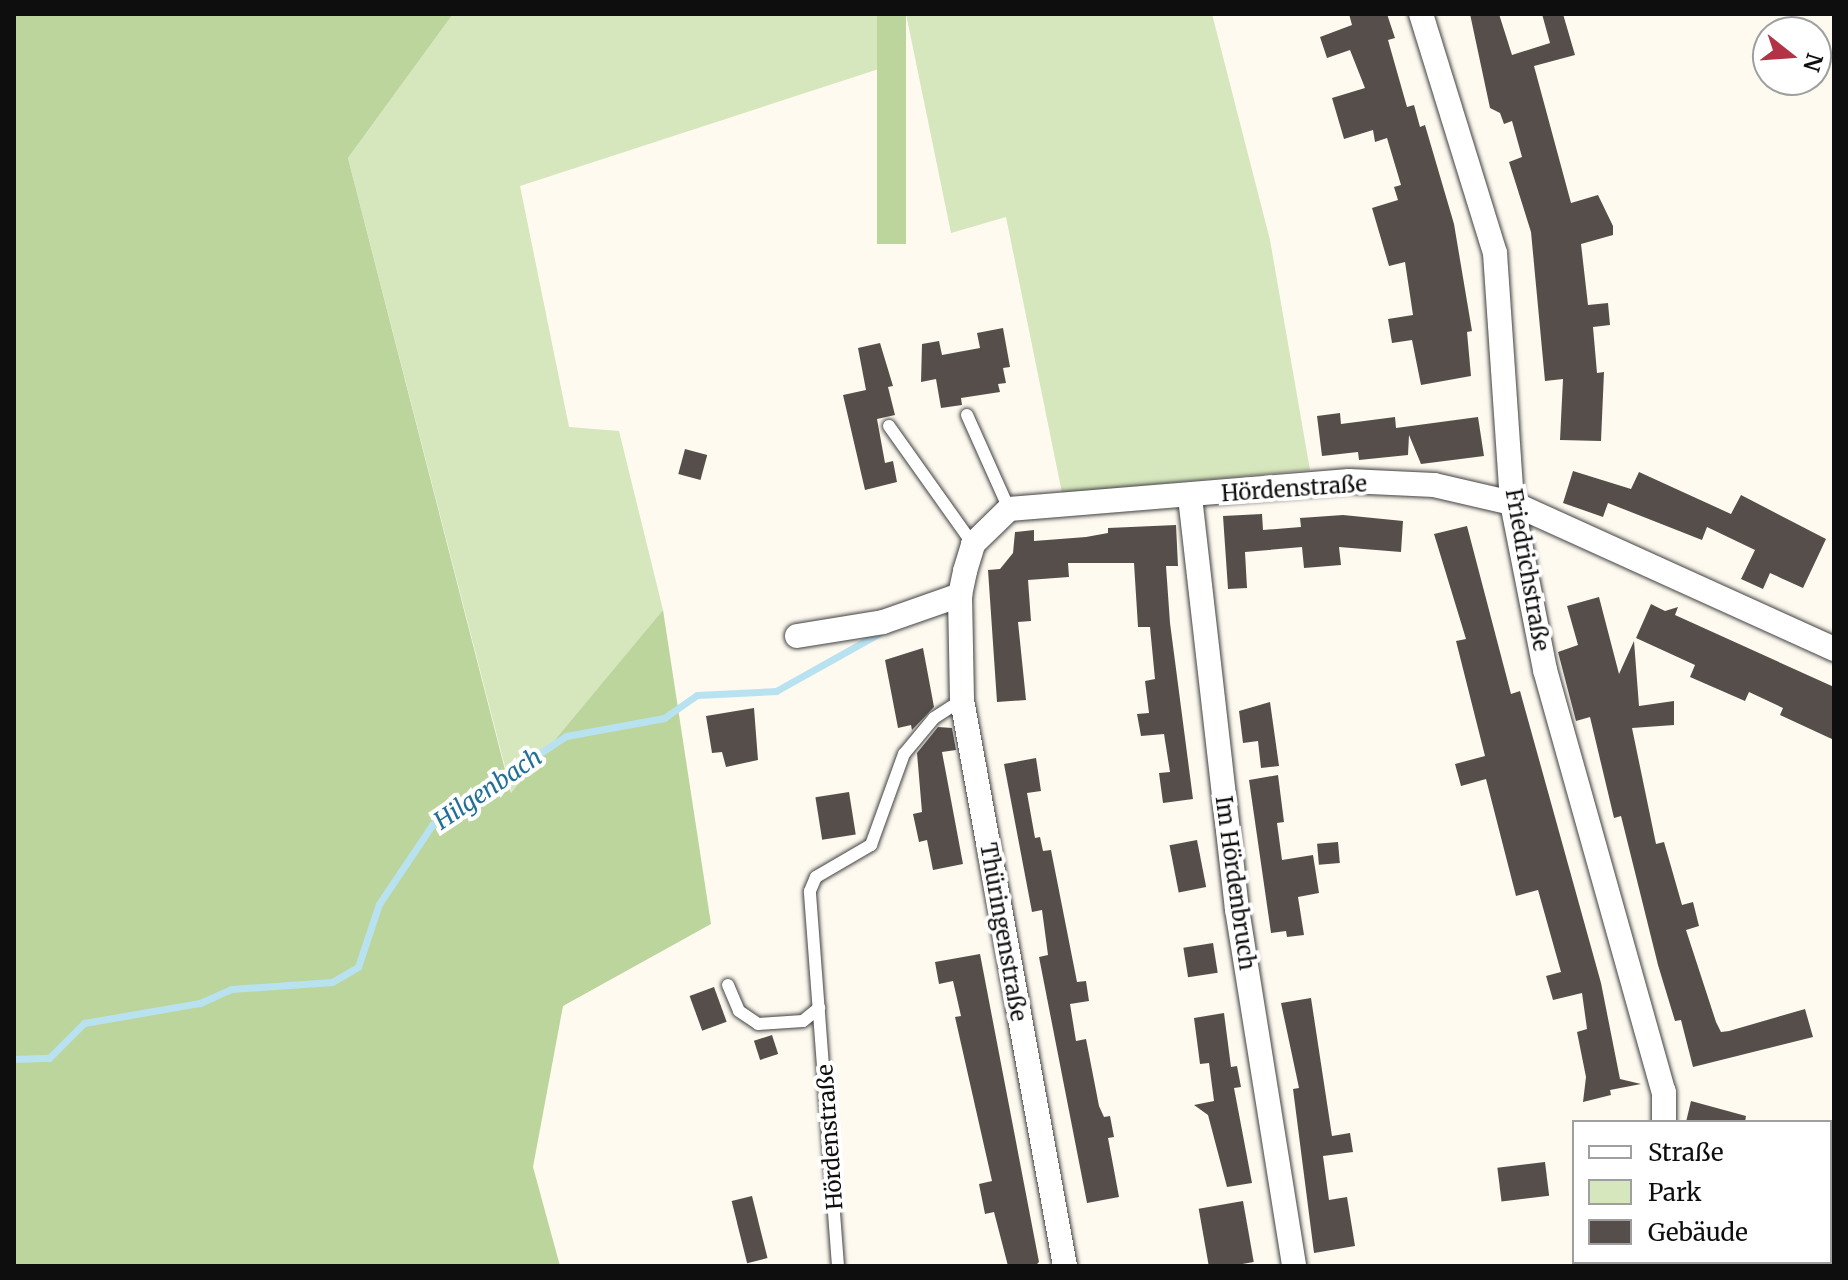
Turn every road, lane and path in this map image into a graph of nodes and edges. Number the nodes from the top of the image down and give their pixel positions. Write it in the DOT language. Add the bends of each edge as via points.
graph roads {
  1 [pos="1421,14"];
  2 [pos="967,415"];
  3 [pos="889,426"];
  4 [pos="1190,497"];
  5 [pos="1512,503"];
  6 [pos="1009,509"];
  7 [pos="973,544"];
  8 [pos="960,595"];
  9 [pos="797,636"];
  10 [pos="1834,649"];
  11 [pos="962,700"];
  12 [pos="728,985"];
  13 [pos="819,1008"];
  14 [pos="1664,1120"];
  15 [pos="838,1266"];
  16 [pos="1065,1266"];
  17 [pos="1294,1266"];
  1 -- 5 [label="street, Friedrichstraße" via="1495,253"];
  2 -- 6 [label="lane"];
  3 -- 7 [label="lane"];
  4 -- 5 [label="street, Hördenstraße" via="1349,481 1434,485"];
  4 -- 6 [label="street, Hördenstraße"];
  4 -- 17 [label="street, Im Hördenbruch" via="1237,909"];
  5 -- 10 [label="street, Hördenstraße"];
  5 -- 14 [label="street, Friedrichstraße" via="1545,670 1664,1092"];
  6 -- 7 [label="street"];
  7 -- 8 [label="street"];
  8 -- 9 [label="street" via="871,625"];
  8 -- 11 [label="street, Thüringenstraße"];
  11 -- 13 [label="lane, Hördenstraße" via="934,718 904,754 871,845 816,877 810,891"];
  11 -- 16 [label="street, Thüringenstraße"];
  12 -- 13 [label="lane" via="739,1011 758,1024 803,1021"];
  13 -- 15 [label="lane, Hördenstraße"];
}
